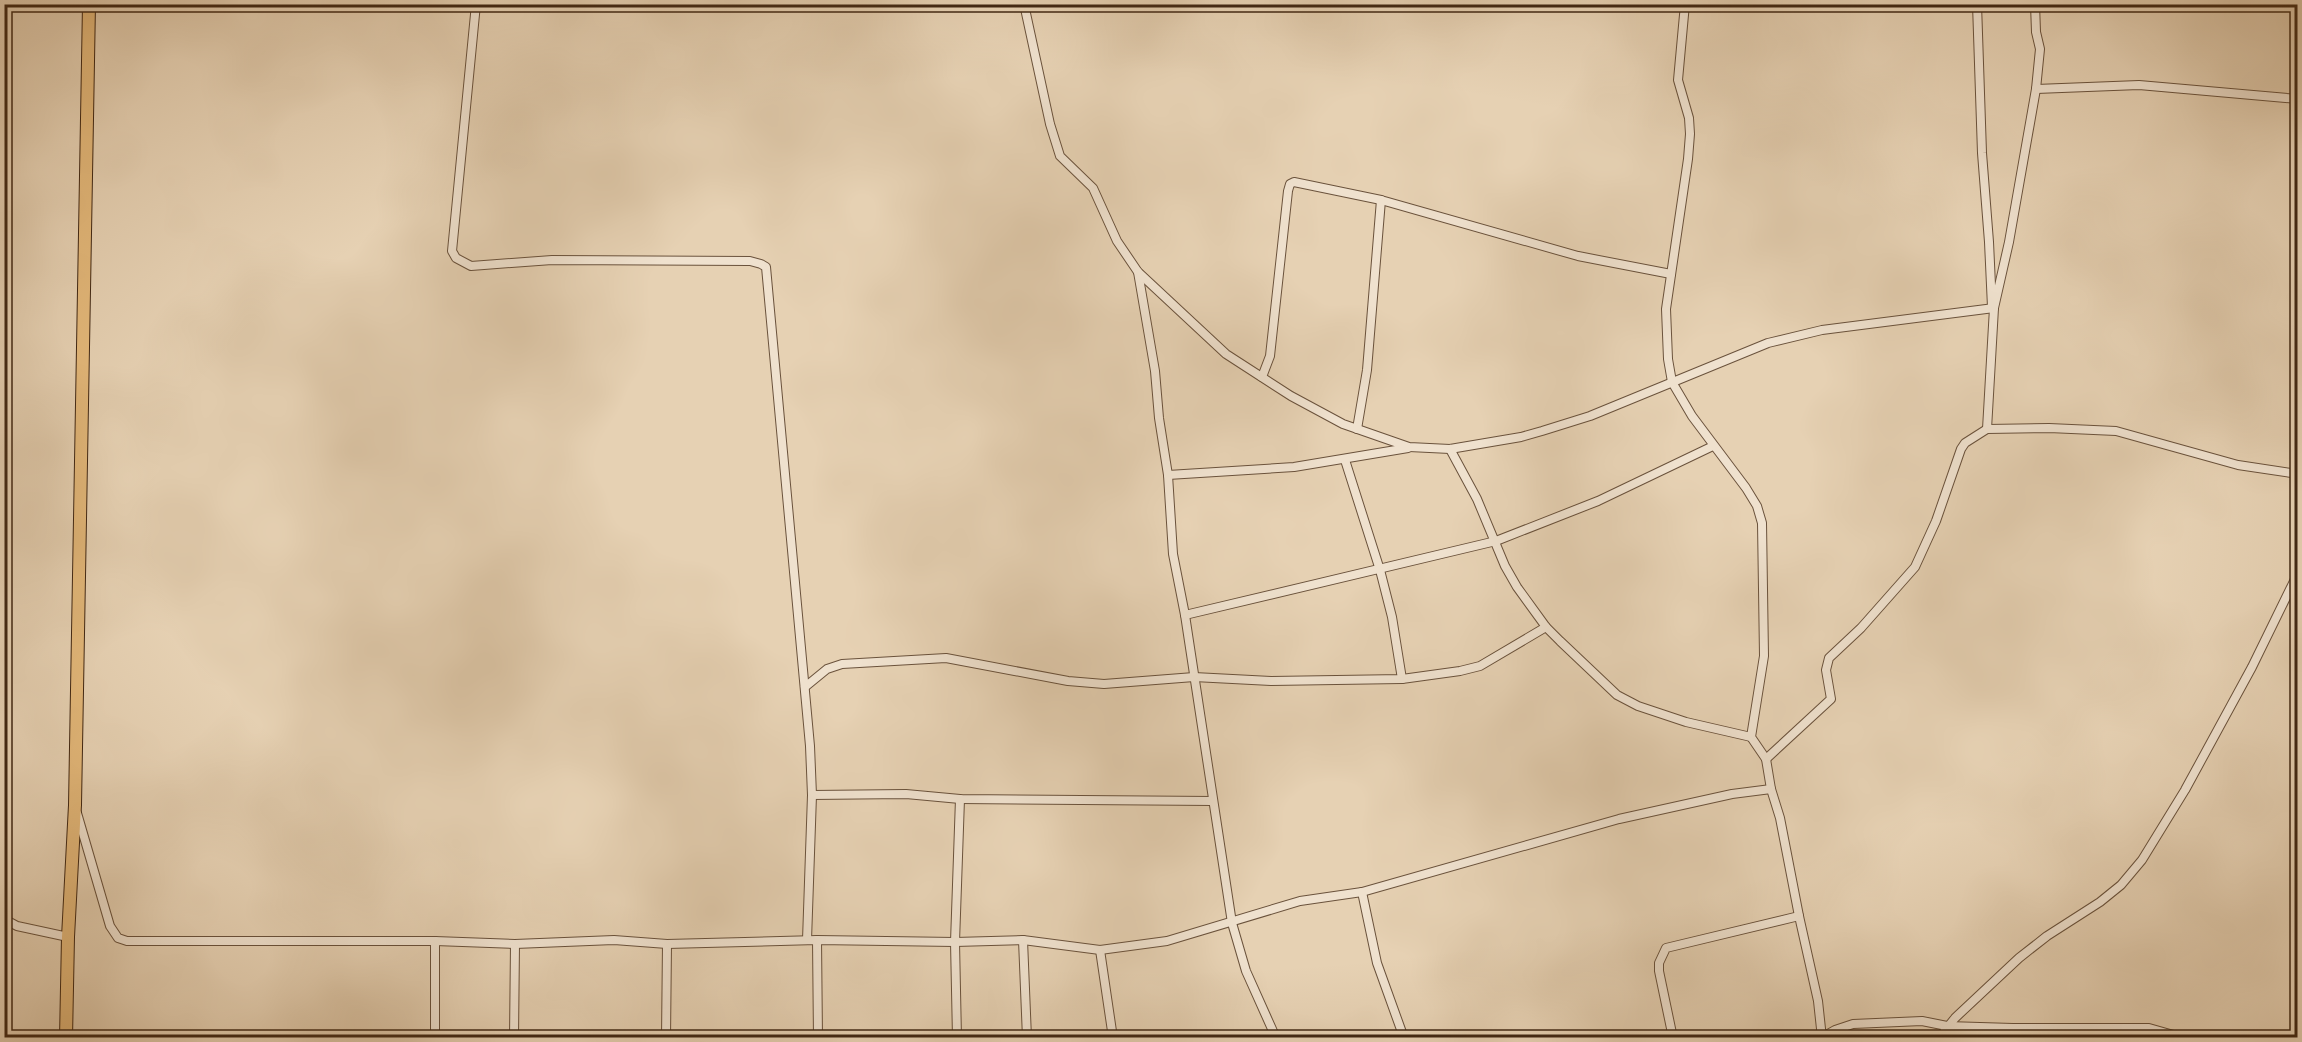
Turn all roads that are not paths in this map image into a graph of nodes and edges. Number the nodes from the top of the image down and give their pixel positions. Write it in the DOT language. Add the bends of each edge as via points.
graph roads {
  1 [pos="89,4"];
  2 [pos="476,4"];
  3 [pos="1024,4"];
  4 [pos="1685,4"];
  5 [pos="1977,4"];
  6 [pos="2035,4"];
  7 [pos="2036,89"];
  8 [pos="2298,99"];
  9 [pos="1381,200"];
  10 [pos="1138,272"];
  11 [pos="1671,274"];
  12 [pos="1993,308"];
  13 [pos="1262,377"];
  14 [pos="1672,382"];
  15 [pos="1358,429"];
  16 [pos="1987,429"];
  17 [pos="1713,446"];
  18 [pos="1409,447"];
  19 [pos="1450,449"];
  20 [pos="1346,460"];
  21 [pos="2298,474"];
  22 [pos="1168,475"];
  23 [pos="1496,541"];
  24 [pos="1380,570"];
  25 [pos="2298,573"];
  26 [pos="1185,615"];
  27 [pos="1546,627"];
  28 [pos="1194,677"];
  29 [pos="1402,680"];
  30 [pos="805,687"];
  31 [pos="1751,737"];
  32 [pos="1766,759"];
  33 [pos="1771,789"];
  34 [pos="812,795"];
  35 [pos="960,799"];
  36 [pos="1213,801"];
  37 [pos="75,805"];
  38 [pos="1362,892"];
  39 [pos="1799,916"];
  40 [pos="4,919"];
  41 [pos="1232,923"];
  42 [pos="68,937"];
  43 [pos="435,940"];
  44 [pos="807,940"];
  45 [pos="817,940"];
  46 [pos="1023,940"];
  47 [pos="955,942"];
  48 [pos="515,944"];
  49 [pos="668,944"];
  50 [pos="1100,950"];
  51 [pos="1947,1026"];
  52 [pos="1822,1037"];
  53 [pos="66,1038"];
  54 [pos="435,1038"];
  55 [pos="514,1038"];
  56 [pos="666,1038"];
  57 [pos="818,1038"];
  58 [pos="957,1038"];
  59 [pos="1027,1038"];
  60 [pos="1113,1038"];
  61 [pos="1276,1038"];
  62 [pos="1404,1038"];
  63 [pos="1673,1038"];
  64 [pos="1939,1038"];
  65 [pos="2184,1038"];
  1 -- 37 [label="main road"];
  2 -- 30 [label="street" via="452,250 456,258 471,266 552,260 750,261 766,267"];
  3 -- 10 [label="street" via="1060,156 1093,188"];
  4 -- 11 [label="street" via="1678,80 1689,118 1690,142"];
  5 -- 12 [label="street"];
  6 -- 7 [label="street" via="2040,49"];
  7 -- 8 [label="street" via="2139,85"];
  7 -- 12 [label="street"];
  9 -- 11 [label="street" via="1578,256"];
  9 -- 13 [label="street" via="1301,182 1290,184 1272,347"];
  9 -- 15 [label="street" via="1367,370"];
  10 -- 13 [label="street" via="1227,354"];
  10 -- 22 [label="street"];
  11 -- 14 [label="street" via="1666,328"];
  12 -- 14 [label="street" via="1822,330 1768,343"];
  12 -- 16 [label="street"];
  13 -- 15 [label="street"];
  14 -- 17 [label="street"];
  14 -- 19 [label="street" via="1542,431"];
  15 -- 18 [label="street"];
  16 -- 21 [label="street" via="2116,431 2238,465"];
  16 -- 32 [label="street" via="1961,449 1915,567 1829,658 1826,670 1832,699"];
  17 -- 23 [label="street" via="1598,501"];
  17 -- 31 [label="street" via="1746,488 1762,523 1764,656"];
  18 -- 19 [label="street"];
  18 -- 20 [label="street"];
  19 -- 23 [label="street"];
  20 -- 22 [label="street"];
  20 -- 24 [label="street"];
  22 -- 26 [label="street" via="1173,554"];
  23 -- 24 [label="street"];
  23 -- 27 [label="street" via="1517,587"];
  24 -- 26 [label="street"];
  24 -- 29 [label="street"];
  25 -- 51 [label="street" via="2253,667 2142,860 2121,885 2019,958"];
  26 -- 28 [label="street"];
  27 -- 29 [label="street" via="1480,666"];
  27 -- 31 [label="street" via="1617,695 1686,722"];
  28 -- 29 [label="street"];
  28 -- 30 [label="street" via="1104,684 946,658 842,664 827,669"];
  28 -- 36 [label="street"];
  30 -- 34 [label="street"];
  31 -- 32 [label="street"];
  32 -- 33 [label="street"];
  33 -- 38 [label="street" via="1619,819"];
  33 -- 39 [label="street"];
  34 -- 35 [label="street" via="906,794"];
  34 -- 44 [label="street"];
  35 -- 36 [label="street"];
  35 -- 47 [label="street"];
  36 -- 41 [label="street"];
  37 -- 42 [label="main road"];
  37 -- 43 [label="street" via="110,926 118,938 139,942"];
  38 -- 41 [label="street" via="1300,901"];
  38 -- 62 [label="street" via="1377,963"];
  39 -- 52 [label="street"];
  39 -- 63 [label="street" via="1666,948 1659,971"];
  40 -- 42 [label="street" via="17,926"];
  41 -- 50 [label="street" via="1167,941"];
  41 -- 61 [label="street" via="1246,971"];
  42 -- 53 [label="main road"];
  43 -- 48 [label="street"];
  43 -- 54 [label="street"];
  44 -- 45 [label="street"];
  44 -- 49 [label="street"];
  45 -- 47 [label="street"];
  45 -- 57 [label="street"];
  46 -- 47 [label="street"];
  46 -- 50 [label="street"];
  46 -- 59 [label="street"];
  47 -- 58 [label="street"];
  48 -- 49 [label="street" via="614,940"];
  48 -- 55 [label="street"];
  49 -- 56 [label="street"];
  50 -- 60 [label="street"];
  51 -- 52 [label="street" via="1922,1021 1853,1024"];
  51 -- 64 [label="street"];
  51 -- 65 [label="street" via="2149,1028"];
}
